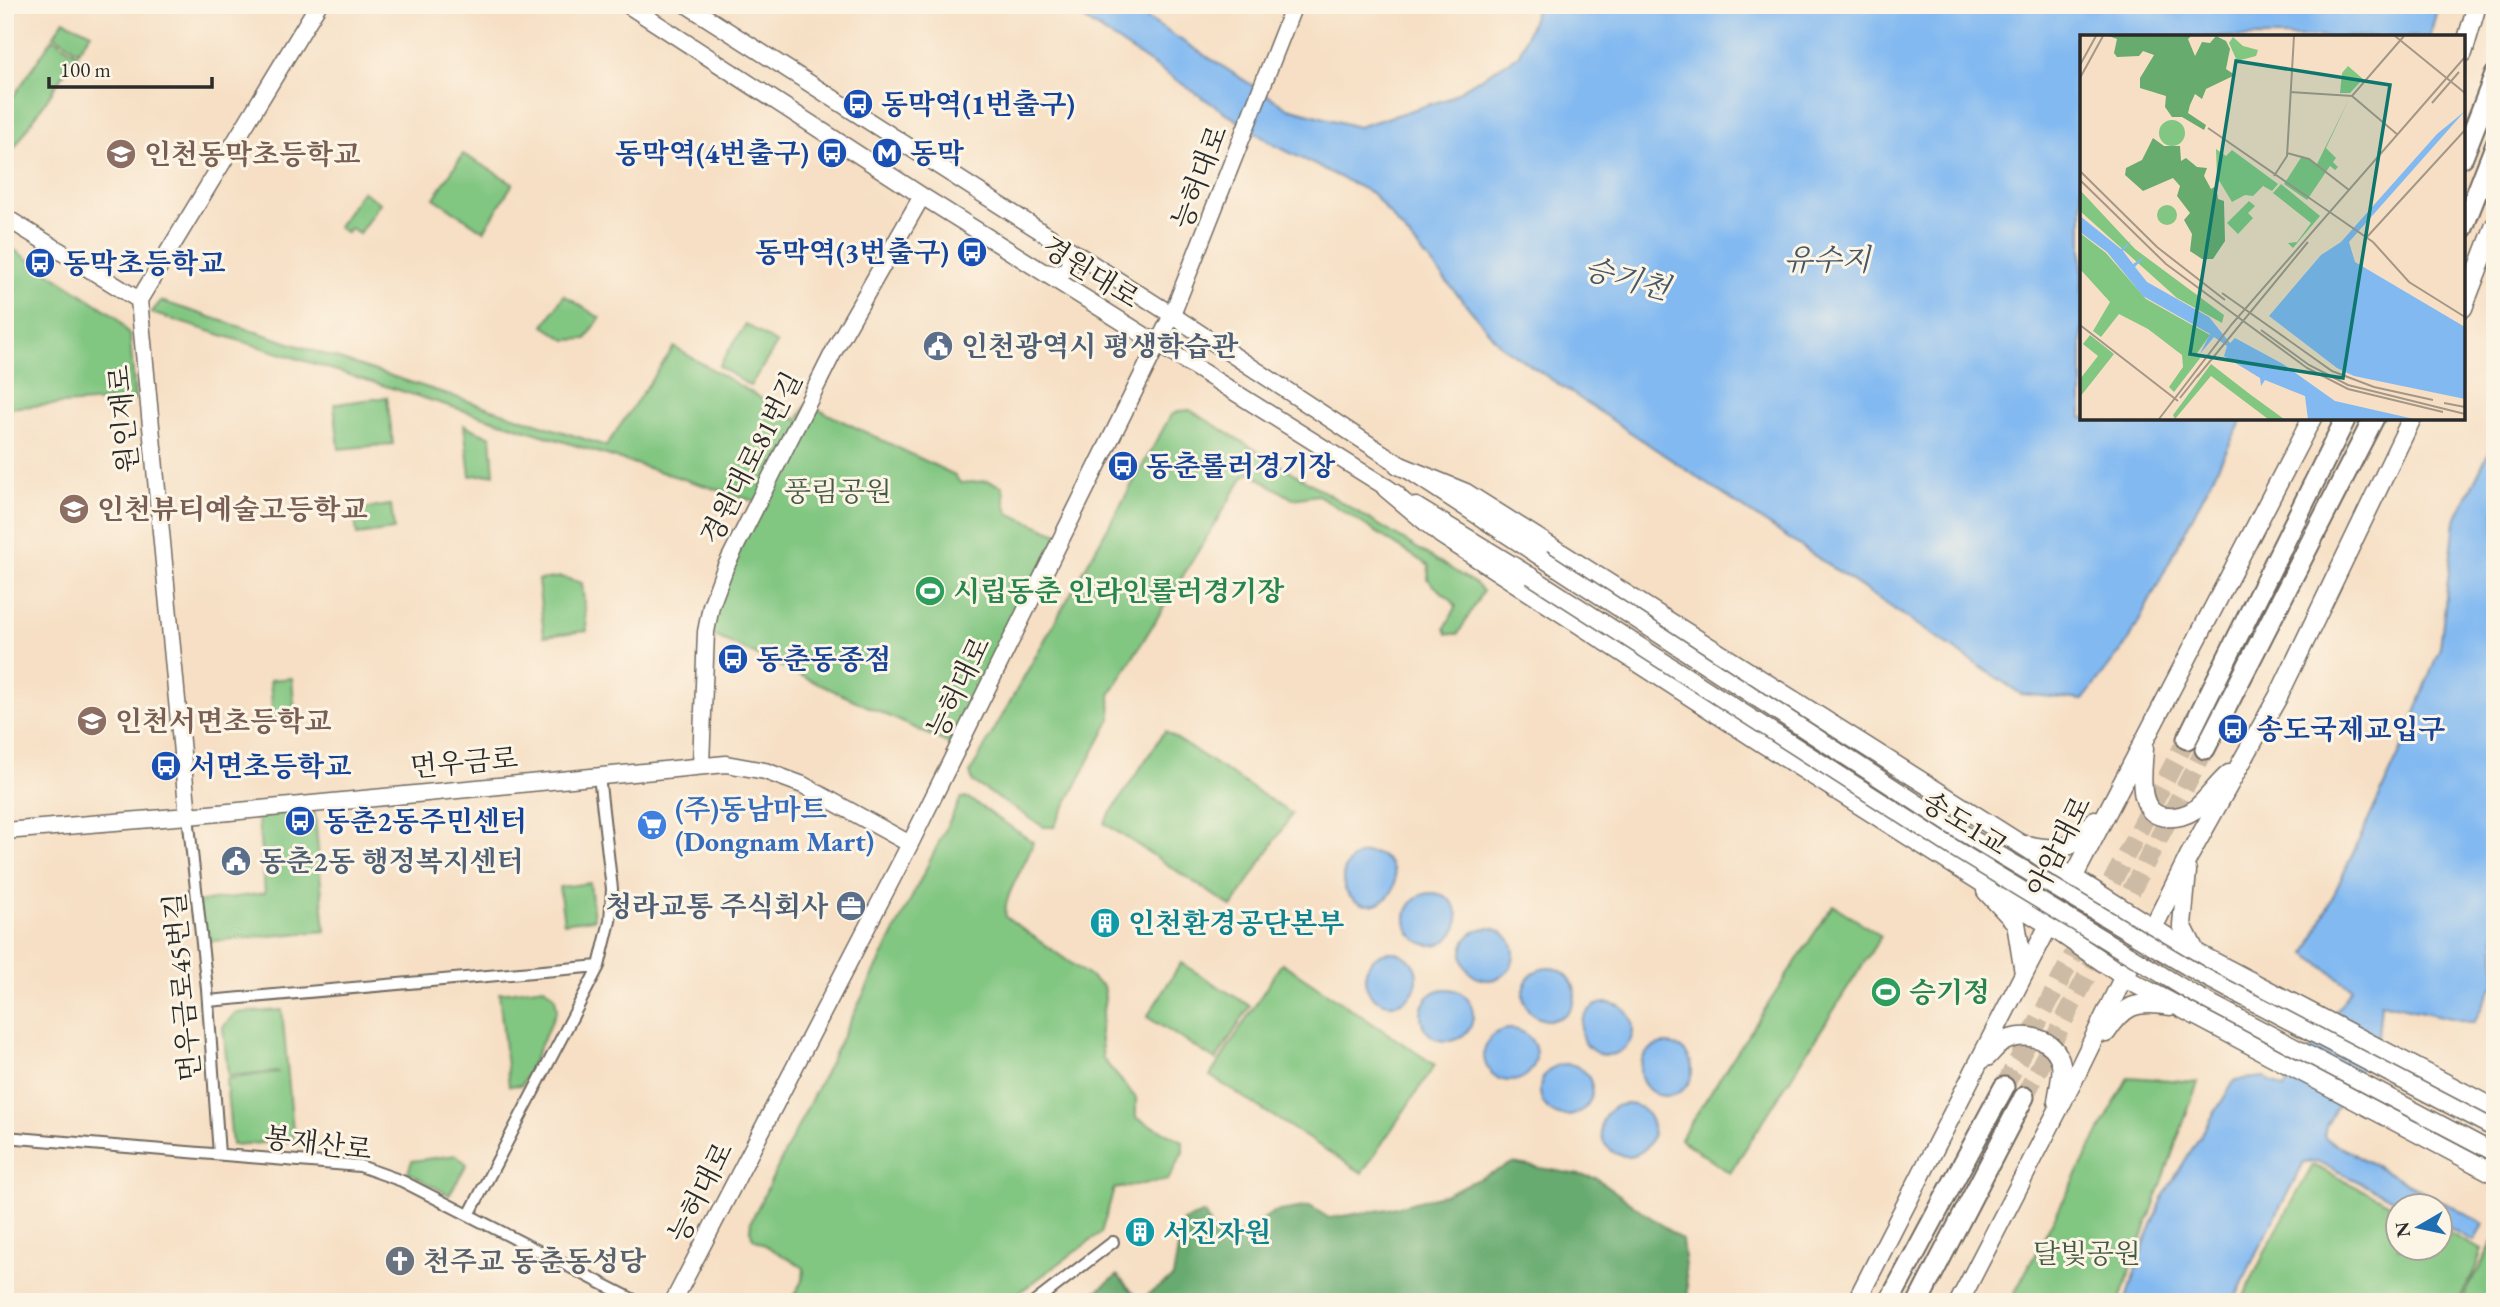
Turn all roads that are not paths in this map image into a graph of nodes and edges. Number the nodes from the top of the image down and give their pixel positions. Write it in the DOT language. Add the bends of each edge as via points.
graph roads {
  1 [pos="318,5"];
  2 [pos="628,5"];
  3 [pos="687,5"];
  4 [pos="1294,5"];
  5 [pos="2477,5"];
  6 [pos="2465,46"];
  7 [pos="2495,75"];
  8 [pos="2495,146"];
  9 [pos="2465,152"];
  10 [pos="922,196"];
  11 [pos="5,217"];
  12 [pos="2465,223"];
  13 [pos="2495,225"];
  14 [pos="1058,242"];
  15 [pos="1041,271"];
  16 [pos="139,300"];
  17 [pos="2465,303"];
  18 [pos="1172,315"];
  19 [pos="1158,345"];
  20 [pos="2311,420"];
  21 [pos="2345,420"];
  22 [pos="2373,420"];
  23 [pos="2411,420"];
  24 [pos="1398,465"];
  25 [pos="1386,488"];
  26 [pos="1542,558"];
  27 [pos="1531,576"];
  28 [pos="2187,739"];
  29 [pos="2145,741"];
  30 [pos="2205,749"];
  31 [pos="701,765"];
  32 [pos="2239,767"];
  33 [pos="599,776"];
  34 [pos="2116,796"];
  35 [pos="188,816"];
  36 [pos="5,831"];
  37 [pos="2019,843"];
  38 [pos="910,844"];
  39 [pos="2189,856"];
  40 [pos="2073,878"];
  41 [pos="1978,880"];
  42 [pos="2049,925"];
  43 [pos="2153,928"];
  44 [pos="2195,951"];
  45 [pos="599,966"];
  46 [pos="2024,974"];
  47 [pos="2124,976"];
  48 [pos="208,1001"];
  49 [pos="2196,1015"];
  50 [pos="1975,1070"];
  51 [pos="2074,1079"];
  52 [pos="2004,1087"];
  53 [pos="2024,1097"];
  54 [pos="2495,1110"];
  55 [pos="2056,1113"];
  56 [pos="2495,1129"];
  57 [pos="5,1137"];
  58 [pos="2495,1153"];
  59 [pos="219,1154"];
  60 [pos="2495,1174"];
  61 [pos="469,1215"];
  62 [pos="1112,1242"];
  63 [pos="638,1302"];
  64 [pos="673,1302"];
  65 [pos="1035,1302"];
  66 [pos="1856,1302"];
  67 [pos="1889,1302"];
  68 [pos="1918,1302"];
  69 [pos="1959,1302"];
  1 -- 16 [label="main road"];
  2 -- 10 [label="main road, 경원대로"];
  3 -- 14 [label="main road, 경원대로"];
  4 -- 18 [label="main road, 능허대로"];
  5 -- 6 [label="main road"];
  7 -- 9 [label="highway"];
  8 -- 12 [label="highway"];
  10 -- 15 [label="main road, 경원대로"];
  10 -- 31 [label="main road, 경원대로81번길" via="836,347 725,568 706,632"];
  11 -- 16 [label="main road"];
  13 -- 17 [label="main road"];
  14 -- 15 [label="main road" via="1070,260 1069,269 1056,274"];
  14 -- 18 [label="main road, 경원대로"];
  15 -- 19 [label="main road, 경원대로"];
  16 -- 35 [label="main road, 원인재로"];
  18 -- 19 [label="main road, 능허대로"];
  18 -- 24 [label="main road, 경원대로"];
  19 -- 25 [label="main road, 경원대로"];
  19 -- 38 [label="main road, 능허대로"];
  20 -- 29 [label="main road, 아암대로"];
  21 -- 28 [label="highway"];
  22 -- 30 [label="highway"];
  23 -- 32 [label="main road" via="2278,697"];
  24 -- 26 [label="main road, 경원대로"];
  24 -- 37 [label="main road" via="1466,493"];
  25 -- 27 [label="main road, 경원대로"];
  25 -- 41 [label="main road" via="1442,535"];
  26 -- 56 [label="main road, 송도1교, bridge" via="1975,840 2202,975"];
  27 -- 58 [label="main road, 송도1교, bridge" via="1955,849 2192,993"];
  29 -- 32 [label="main road" via="2142,794 2146,805 2165,818 2193,810"];
  29 -- 34 [label="main road, 아암대로"];
  31 -- 33 [label="main road, 먼우금로"];
  31 -- 38 [label="main road, 먼우금로" via="765,771 803,785"];
  32 -- 39 [label="main road"];
  33 -- 35 [label="main road, 먼우금로"];
  33 -- 45 [label="street" via="612,890"];
  34 -- 37 [label="main road" via="2077,842 2066,848"];
  34 -- 40 [label="main road, 아암대로"];
  35 -- 36 [label="main road, 먼우금로"];
  35 -- 48 [label="street, 먼우금로45번길"];
  37 -- 40 [label="main road"];
  38 -- 64 [label="main road, 능허대로"];
  39 -- 43 [label="main road"];
  39 -- 44 [label="main road" via="2182,925"];
  40 -- 42 [label="main road, 아암대로"];
  40 -- 43 [label="main road"];
  41 -- 42 [label="main road"];
  41 -- 46 [label="main road" via="2016,923"];
  42 -- 46 [label="main road, 아암대로"];
  42 -- 47 [label="main road"];
  43 -- 44 [label="main road"];
  43 -- 47 [label="main road"];
  44 -- 54 [label="main road"];
  45 -- 48 [label="street"];
  45 -- 61 [label="street"];
  46 -- 50 [label="main road, 아암대로"];
  47 -- 49 [label="main road"];
  47 -- 51 [label="main road"];
  48 -- 59 [label="street, 먼우금로45번길"];
  49 -- 51 [label="main road" via="2169,1005 2131,1006 2118,1014"];
  49 -- 60 [label="main road"];
  50 -- 55 [label="main road" via="2001,1042 2024,1035 2041,1039 2055,1050 2061,1064"];
  50 -- 66 [label="main road, 아암대로"];
  51 -- 55 [label="main road"];
  52 -- 67 [label="highway"];
  53 -- 68 [label="highway"];
  55 -- 69 [label="main road"];
  57 -- 59 [label="street, 봉재산로"];
  59 -- 61 [label="street, 봉재산로" via="360,1166"];
  61 -- 63 [label="street, 봉재산로"];
  62 -- 65 [label="street"];
}
